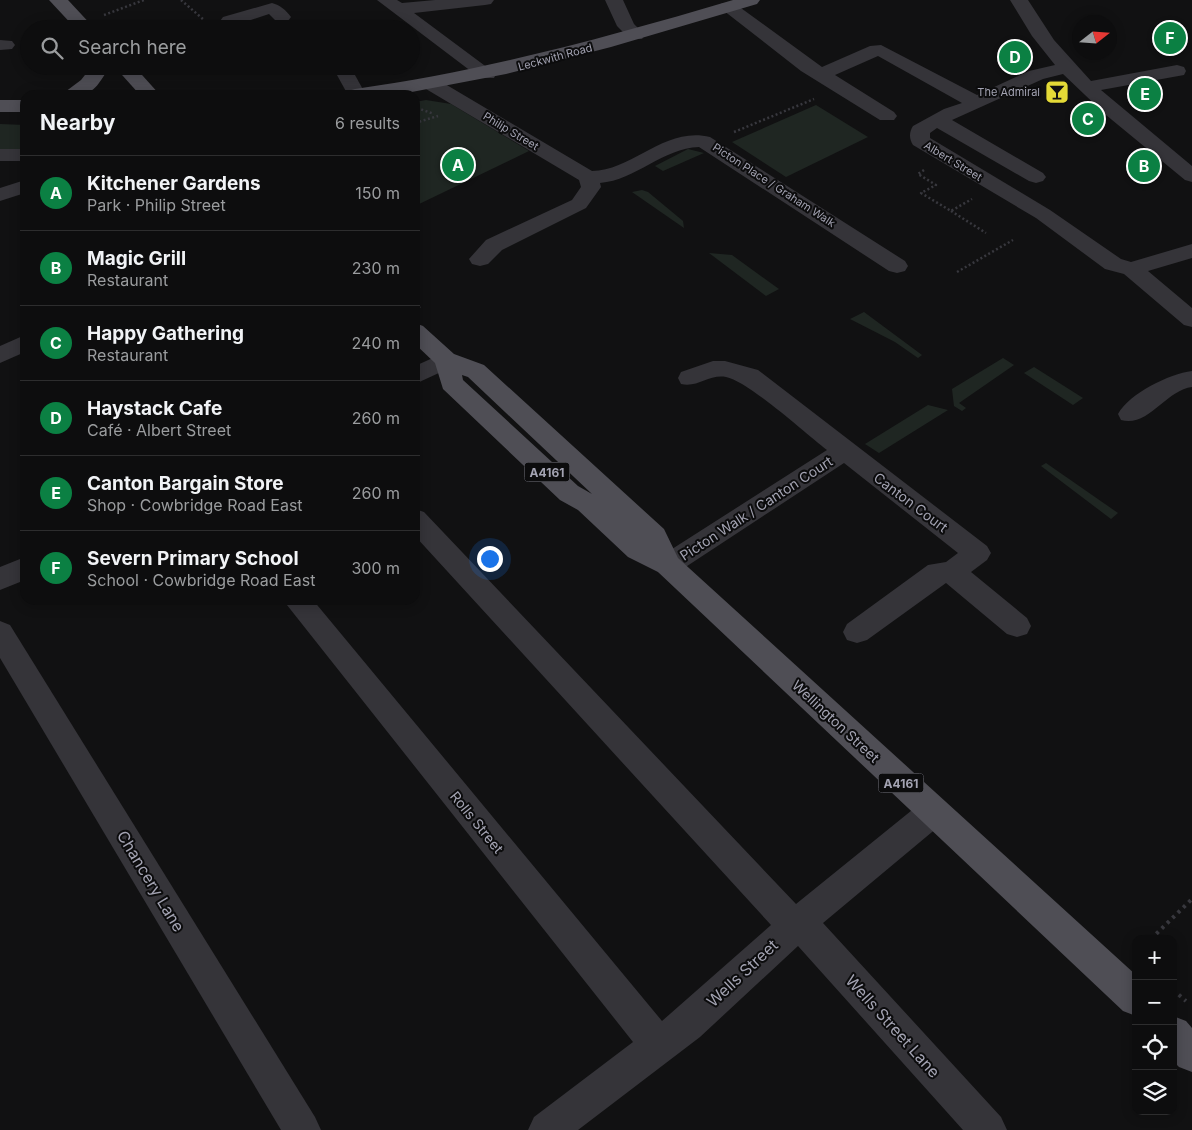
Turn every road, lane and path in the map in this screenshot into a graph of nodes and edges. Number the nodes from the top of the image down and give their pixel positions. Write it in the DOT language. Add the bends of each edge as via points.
graph roads {
  1 [pos="58,0"];
  2 [pos="144,0"];
  3 [pos="485,0"];
  4 [pos="614,0"];
  5 [pos="752,0"];
  6 [pos="1018,0"];
  7 [pos="392,4"];
  8 [pos="728,7"];
  9 [pos="101,16"];
  10 [pos="282,17"];
  11 [pos="77,20"];
  12 [pos="232,20"];
  13 [pos="414,20"];
  14 [pos="420,25"];
  15 [pos="636,34"];
  16 [pos="1067,67"];
  17 [pos="1177,71"];
  18 [pos="487,74"];
  19 [pos="96,75"];
  20 [pos="132,75"];
  21 [pos="346,75"];
  22 [pos="820,75"];
  23 [pos="433,85"];
  24 [pos="840,88"];
  25 [pos="1088,88"];
  26 [pos="82,90"];
  27 [pos="146,90"];
  28 [pos="353,90"];
  29 [pos="394,90"];
  30 [pos="977,103"];
  31 [pos="0,106"];
  32 [pos="20,106"];
  33 [pos="420,109"];
  34 [pos="441,115"];
  35 [pos="887,116"];
  36 [pos="936,120"];
  37 [pos="709,143"];
  38 [pos="0,155"];
  39 [pos="20,155"];
  40 [pos="922,166"];
  41 [pos="1192,176"];
  42 [pos="588,177"];
  43 [pos="1036,177"];
  44 [pos="20,188"];
  45 [pos="0,195"];
  46 [pos="980,195"];
  47 [pos="951,211"];
  48 [pos="986,232"];
  49 [pos="1013,240"];
  50 [pos="1192,251"];
  51 [pos="480,259"];
  52 [pos="897,266"];
  53 [pos="1132,269"];
  54 [pos="957,272"];
  55 [pos="1192,320"];
  56 [pos="420,336"];
  57 [pos="20,345"];
  58 [pos="0,355"];
  59 [pos="446,360"];
  60 [pos="420,373"];
  61 [pos="690,378"];
  62 [pos="1192,379"];
  63 [pos="1130,414"];
  64 [pos="844,451"];
  65 [pos="420,524"];
  66 [pos="668,565"];
  67 [pos="20,570"];
  68 [pos="952,572"];
  69 [pos="0,580"];
  70 [pos="301,605"];
  71 [pos="1017,626"];
  72 [pos="857,632"];
  73 [pos="0,633"];
  74 [pos="933,812"];
  75 [pos="1192,899"];
  76 [pos="796,924"];
  77 [pos="1155,935"];
  78 [pos="1177,994"];
  79 [pos="1132,996"];
  80 [pos="1192,1007"];
  81 [pos="1177,1038"];
  82 [pos="658,1044"];
  83 [pos="1192,1054"];
  84 [pos="302,1130"];
  85 [pos="547,1130"];
  86 [pos="988,1130"];
  1 -- 11 [label="main road"];
  2 -- 9 [label="path"];
  3 -- 7 [label="street"];
  4 -- 15 [label="street" via="626,26"];
  5 -- 8 [label="main road, Leckwith Road"];
  6 -- 16 [label="street"];
  7 -- 13 [label="street"];
  8 -- 15 [label="main road, Leckwith Road"];
  8 -- 22 [label="street"];
  10 -- 12 [label="street" via="272,8"];
  14 -- 18 [label="street"];
  15 -- 18 [label="main road, Leckwith Road"];
  16 -- 25 [label="street"];
  16 -- 30 [label="street, Albert Street" via="1036,75"];
  17 -- 25 [label="street"];
  18 -- 23 [label="main road, Leckwith Road"];
  19 -- 26 [label="main road"];
  20 -- 27 [label="main road"];
  21 -- 28 [label="street"];
  22 -- 24 [label="street"];
  22 -- 30 [label="street" via="881,50"];
  23 -- 29 [label="main road, Leckwith Road"];
  23 -- 42 [label="street, Philip Street"];
  24 -- 35 [label="street"];
  24 -- 37 [label="path"];
  25 -- 41 [label="street"];
  30 -- 36 [label="street, Albert Street"];
  31 -- 32 [label="main road"];
  33 -- 34 [label="path"];
  36 -- 43 [label="street"];
  36 -- 53 [label="street, Albert Street" via="920,130 920,141 926,146 1043,214 1113,264"];
  37 -- 42 [label="street, Picton Place / Graham Walk" via="691,139 681,141 607,177"];
  37 -- 52 [label="street, Picton Place / Graham Walk"];
  38 -- 39 [label="street"];
  40 -- 47 [label="path" via="927,169 918,174 936,185 920,193"];
  42 -- 51 [label="street" via="591,187 579,204 494,245"];
  44 -- 45 [label="street"];
  46 -- 47 [label="path"];
  47 -- 48 [label="path"];
  49 -- 54 [label="path"];
  50 -- 53 [label="street"];
  53 -- 55 [label="street"];
  56 -- 59 [label="main road"];
  57 -- 58 [label="street"];
  59 -- 60 [label="street"];
  59 -- 66 [label="main road, Wellington Street / A4161" via="452,383 569,492 587,503 638,550"];
  61 -- 64 [label="street, Canton Court" via="710,368 730,369 749,376"];
  62 -- 63 [label="street" via="1174,383"];
  64 -- 66 [label="street, Picton Walk / Canton Court"];
  64 -- 68 [label="street, Canton Court" via="977,553"];
  65 -- 76 [label="street, Wells Street Lane"];
  66 -- 74 [label="main road, Wellington Street / A4161"];
  67 -- 69 [label="street"];
  68 -- 71 [label="street"];
  68 -- 72 [label="street" via="938,573"];
  70 -- 82 [label="street, Rolls Street"];
  73 -- 84 [label="street, Chancery Lane"];
  74 -- 76 [label="street, Wells Street"];
  74 -- 79 [label="main road, Wellington Street / A4161"];
  75 -- 77 [label="path"];
  76 -- 82 [label="street, Wells Street" via="687,1024"];
  76 -- 86 [label="street, Wells Street Lane"];
  78 -- 80 [label="path"];
  81 -- 83 [label="main road"];
  82 -- 85 [label="street, Wells Street"];
}
